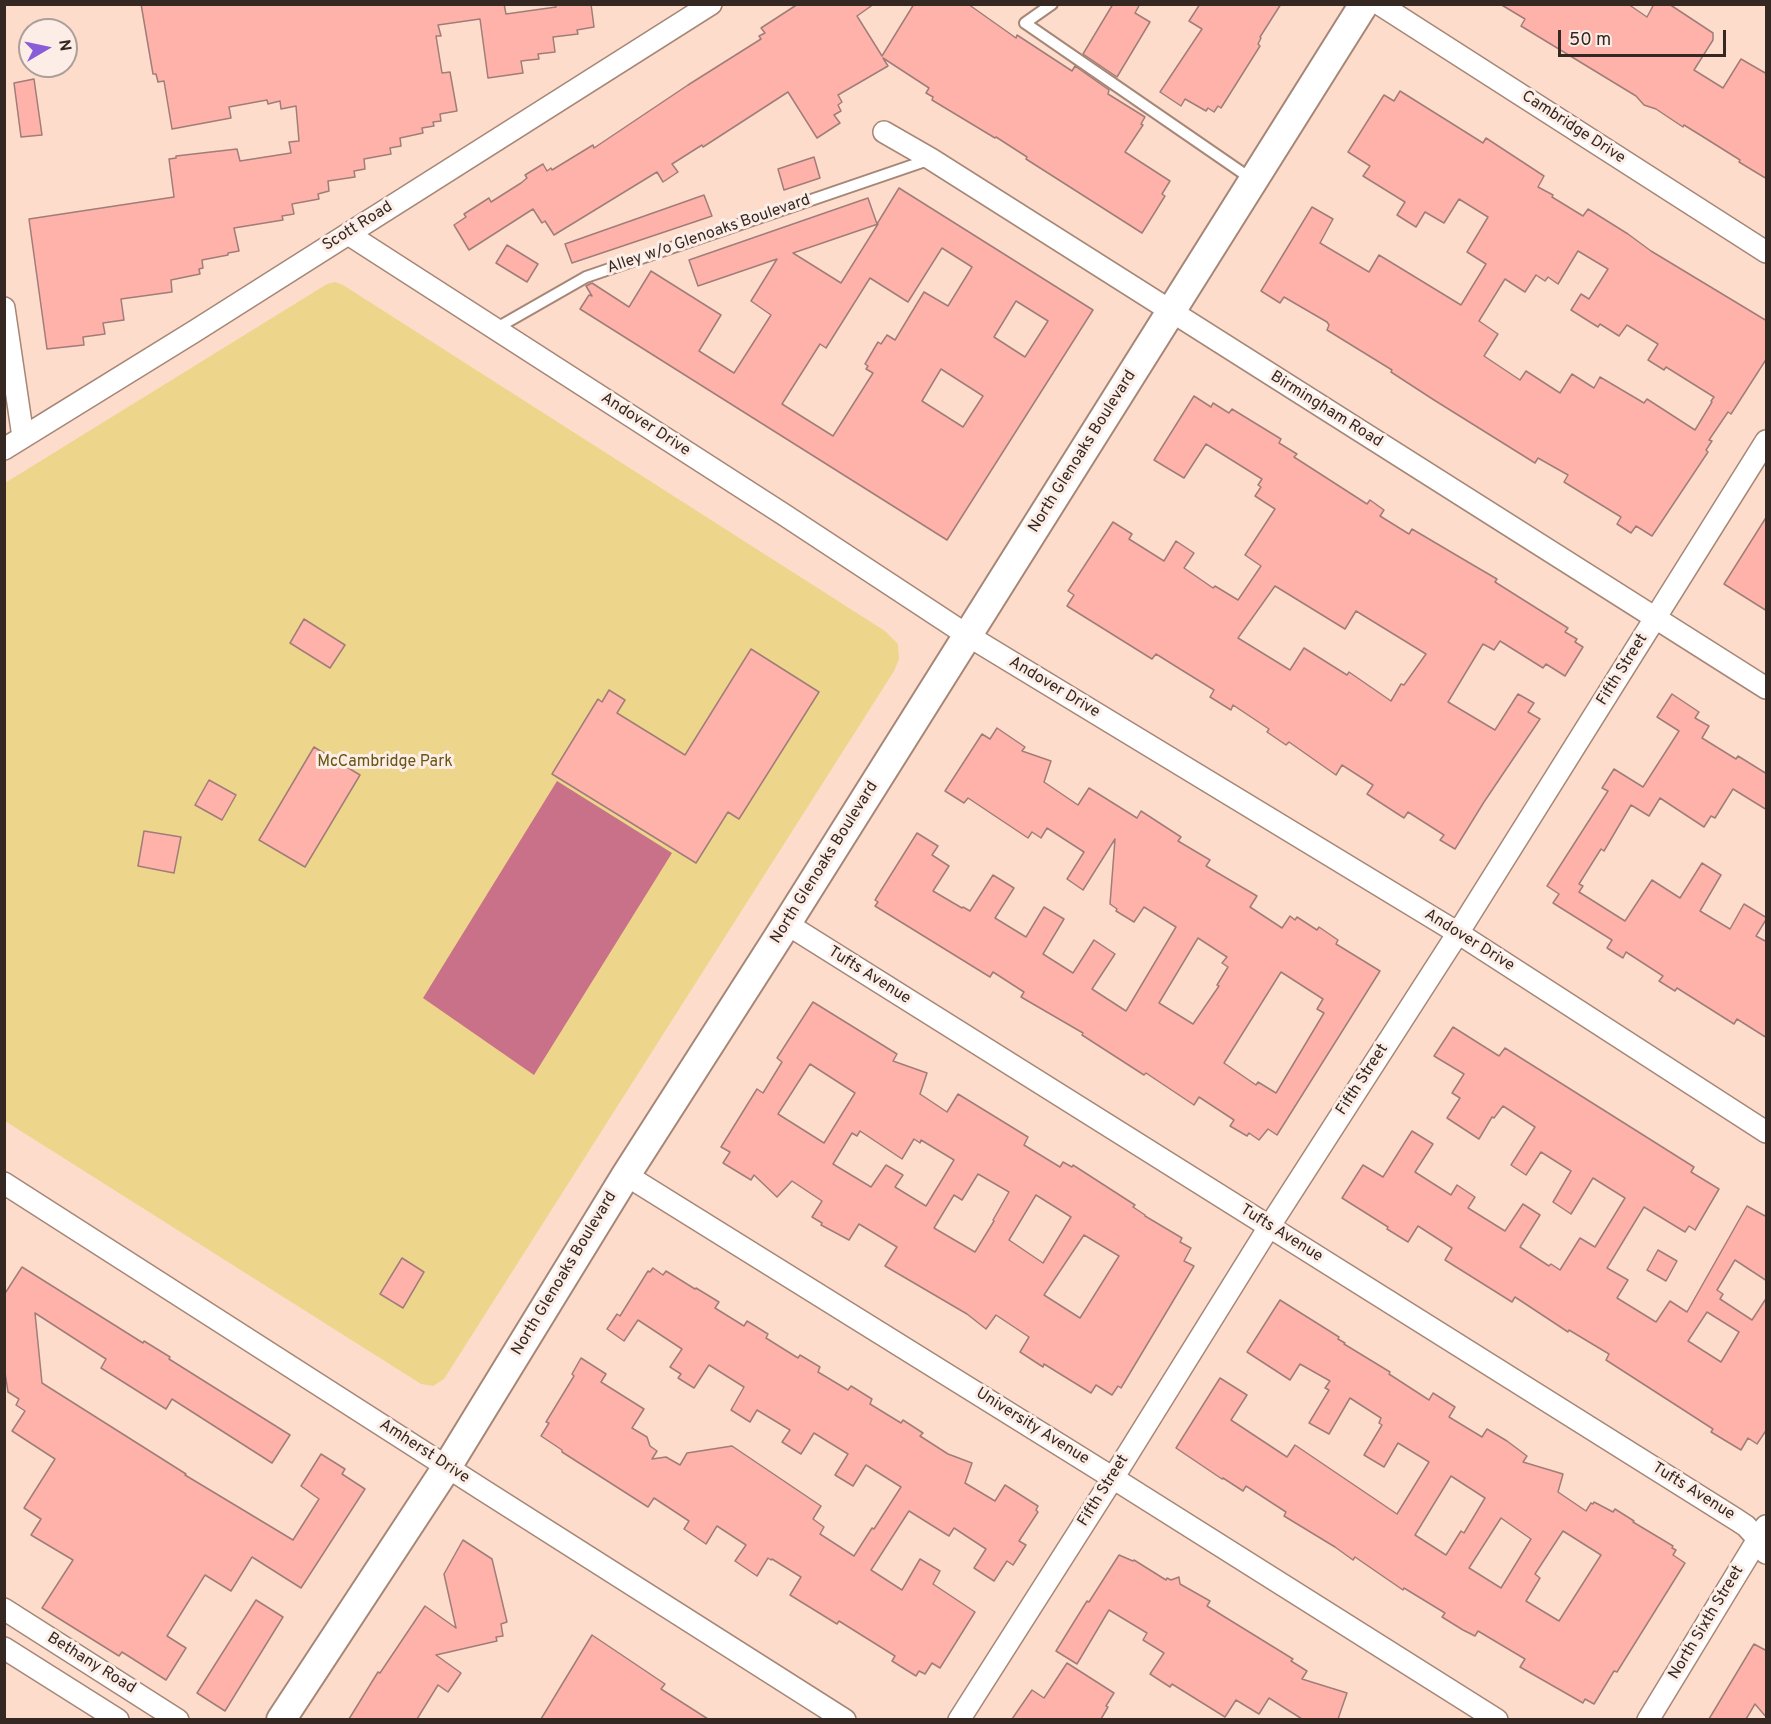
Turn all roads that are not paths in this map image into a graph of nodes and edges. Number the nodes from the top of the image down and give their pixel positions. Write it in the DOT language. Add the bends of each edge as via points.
graph roads {
  1 [pos="711,4"];
  2 [pos="1052,4"];
  3 [pos="1364,4"];
  4 [pos="1379,4"];
  5 [pos="884,132"];
  6 [pos="931,159"];
  7 [pos="1254,181"];
  8 [pos="348,234"];
  9 [pos="1767,252"];
  10 [pos="4,308"];
  11 [pos="1172,312"];
  12 [pos="495,329"];
  13 [pos="23,437"];
  14 [pos="1767,441"];
  15 [pos="4,449"];
  16 [pos="1654,619"];
  17 [pos="967,635"];
  18 [pos="1767,688"];
  19 [pos="786,924"];
  20 [pos="1458,933"];
  21 [pos="1767,1132"];
  22 [pos="626,1175"];
  23 [pos="4,1183"];
  24 [pos="1269,1227"];
  25 [pos="447,1467"];
  26 [pos="1113,1478"];
  27 [pos="1764,1540"];
  28 [pos="4,1609"];
  29 [pos="4,1648"];
  30 [pos="118,1719"];
  31 [pos="178,1719"];
  32 [pos="281,1719"];
  33 [pos="845,1719"];
  34 [pos="959,1719"];
  35 [pos="1497,1719"];
  36 [pos="1648,1719"];
  1 -- 8 [label="street, Scott Road"];
  2 -- 7 [label="lane" via="1025,22"];
  3 -- 7 [label="main road, North Glenoaks Boulevard"];
  4 -- 9 [label="street, Cambridge Drive"];
  5 -- 6 [label="street, Birmingham Road"];
  6 -- 11 [label="street, Birmingham Road"];
  6 -- 12 [label="lane, Alley w/o Glenoaks Boulevard" via="586,277"];
  7 -- 11 [label="main road, North Glenoaks Boulevard"];
  8 -- 12 [label="street, Andover Drive"];
  8 -- 13 [label="street, Scott Road"];
  10 -- 13 [label="street"];
  11 -- 16 [label="street, Birmingham Road"];
  11 -- 17 [label="main road, North Glenoaks Boulevard"];
  12 -- 17 [label="street, Andover Drive"];
  13 -- 15 [label="street, Scott Road"];
  14 -- 16 [label="street, Fifth Street"];
  16 -- 18 [label="street, Birmingham Road"];
  16 -- 20 [label="street, Fifth Street"];
  17 -- 19 [label="main road, North Glenoaks Boulevard"];
  17 -- 20 [label="street, Andover Drive"];
  19 -- 22 [label="main road, North Glenoaks Boulevard"];
  19 -- 24 [label="street, Tufts Avenue"];
  20 -- 21 [label="street, Andover Drive"];
  20 -- 24 [label="street, Fifth Street"];
  22 -- 25 [label="main road, North Glenoaks Boulevard"];
  22 -- 26 [label="street, University Avenue"];
  23 -- 25 [label="street, Amherst Drive"];
  24 -- 26 [label="street, Fifth Street"];
  24 -- 27 [label="street, Tufts Avenue"];
  25 -- 32 [label="main road, North Glenoaks Boulevard"];
  25 -- 33 [label="street, Amherst Drive"];
  26 -- 34 [label="street, Fifth Street"];
  26 -- 35 [label="street, University Avenue"];
  27 -- 36 [label="street, North Sixth Street"];
  28 -- 31 [label="street, Bethany Road"];
  29 -- 30 [label="street, Bethany Road"];
}
